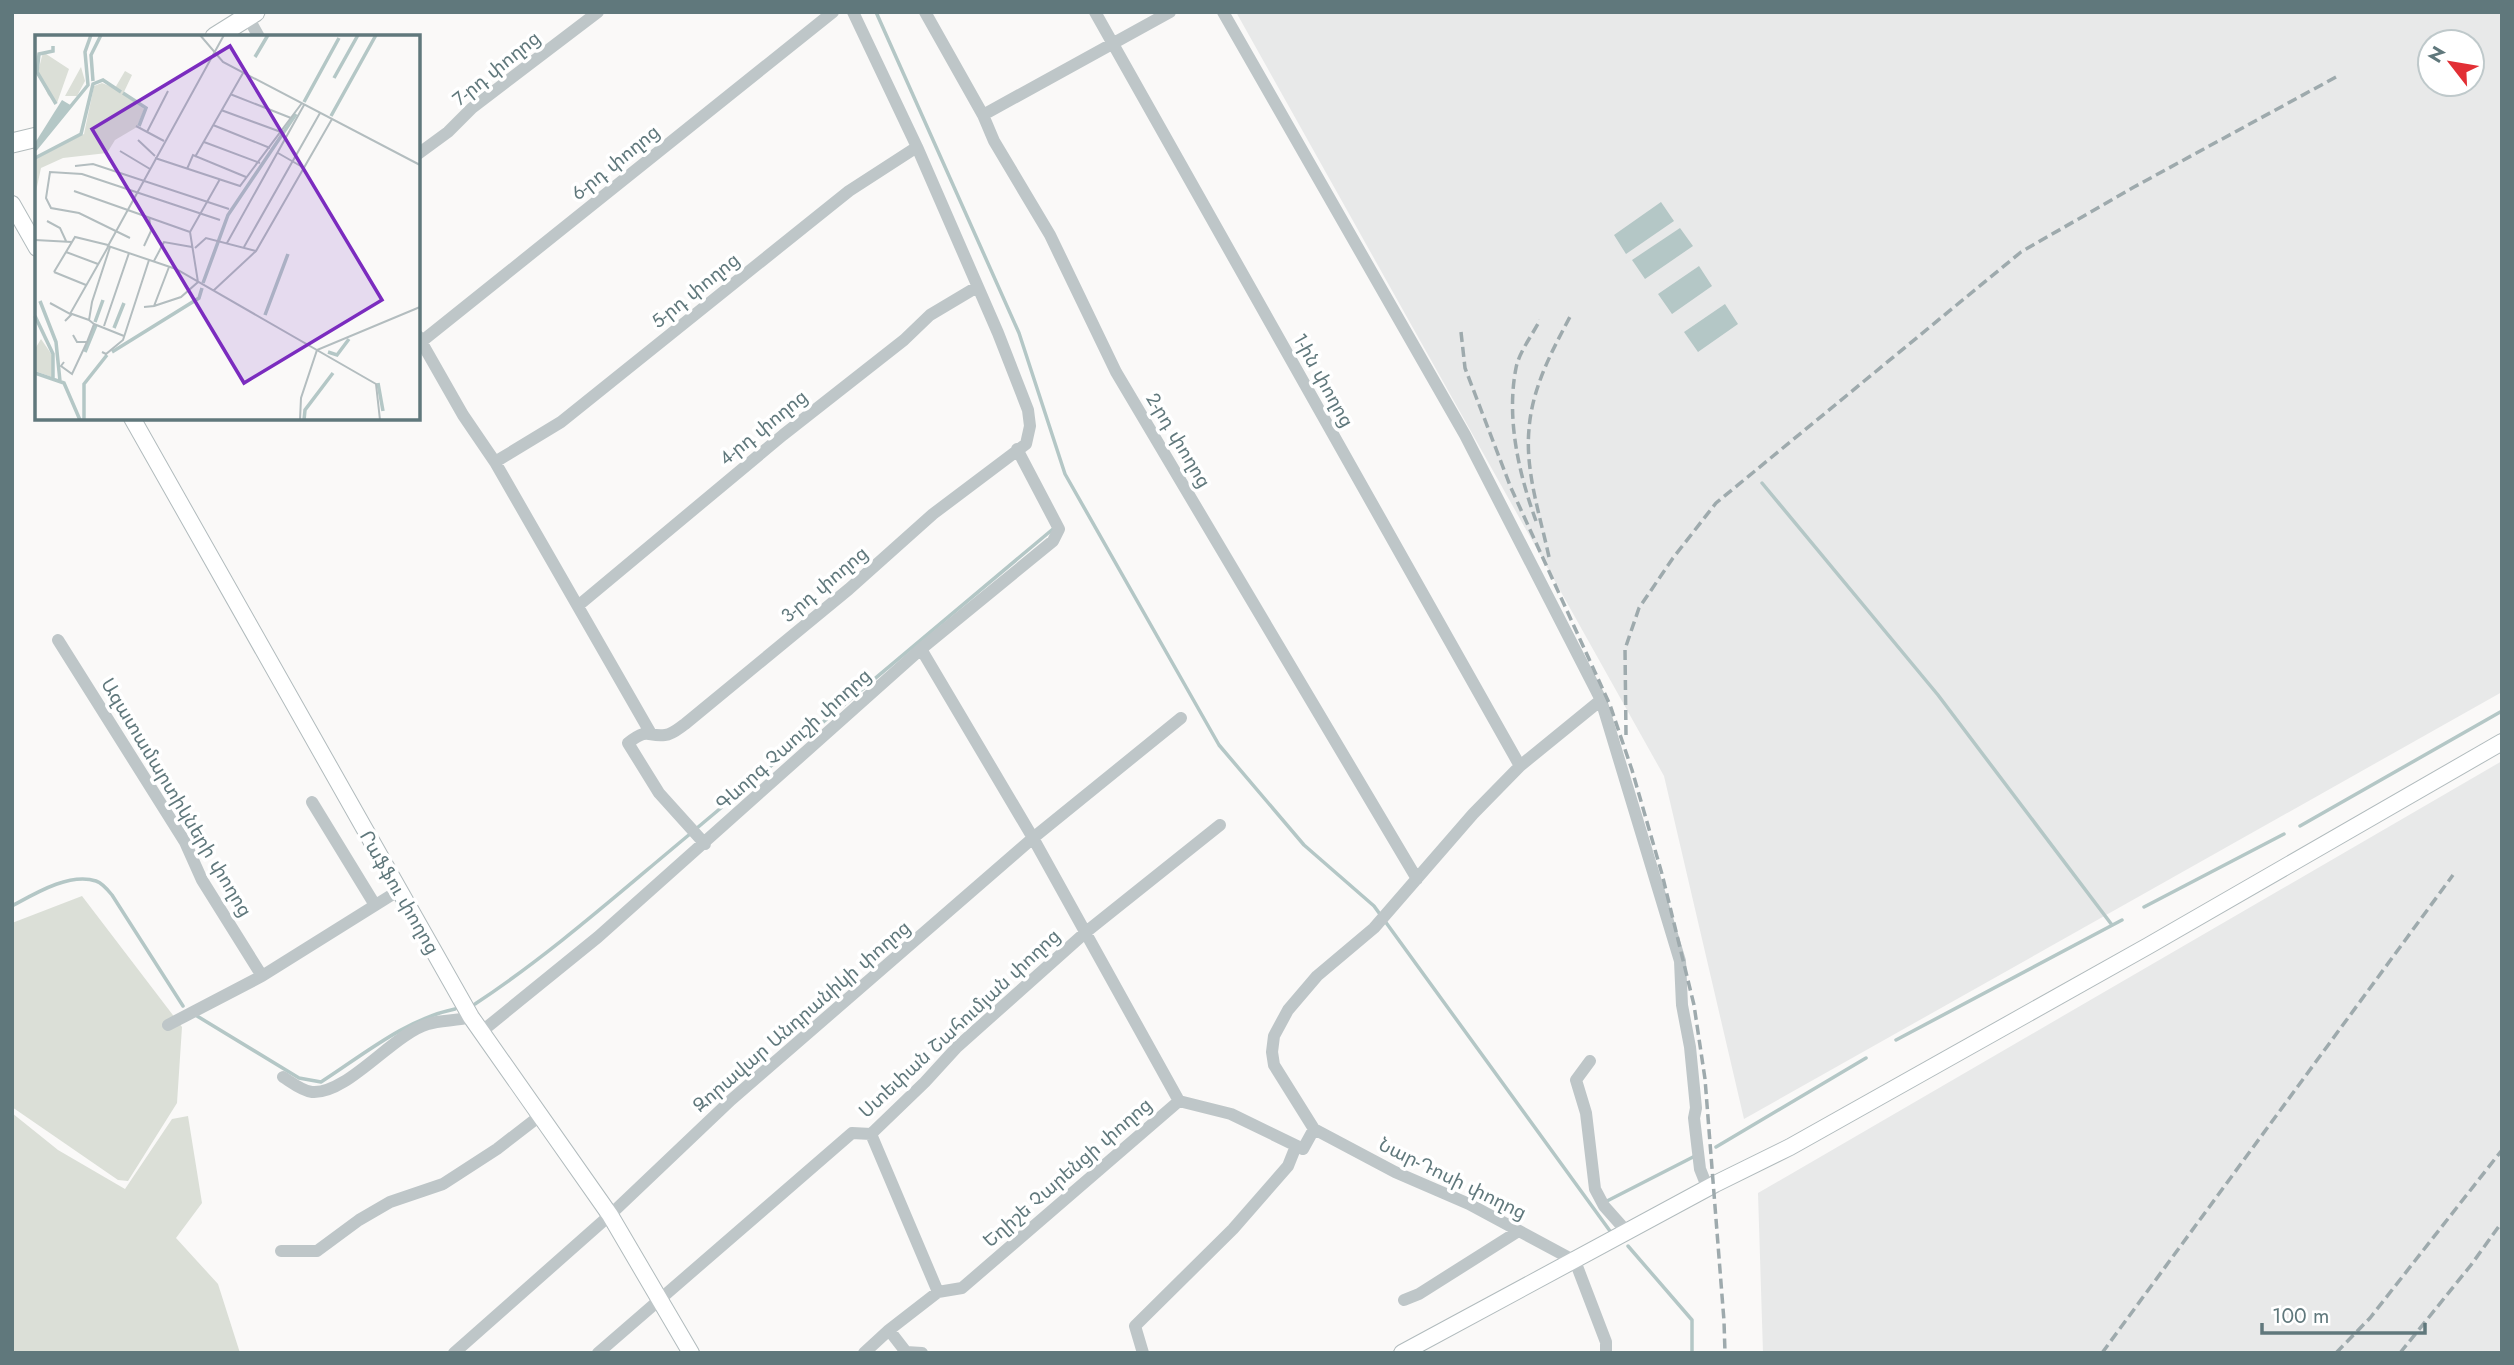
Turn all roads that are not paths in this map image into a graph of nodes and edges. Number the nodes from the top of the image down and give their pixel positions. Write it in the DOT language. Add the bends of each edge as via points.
graph roads {
  1 [pos="598,12"];
  2 [pos="834,12"];
  3 [pos="853,12"];
  4 [pos="925,12"];
  5 [pos="1095,12"];
  6 [pos="1170,12"];
  7 [pos="1223,12"];
  8 [pos="252,14"];
  9 [pos="218,35"];
  10 [pos="258,35"];
  11 [pos="1113,43"];
  12 [pos="984,115"];
  13 [pos="35,138"];
  14 [pos="12,144"];
  15 [pos="917,147"];
  16 [pos="420,153"];
  17 [pos="12,204"];
  18 [pos="35,244"];
  19 [pos="977,288"];
  20 [pos="420,339"];
  21 [pos="132,420"];
  22 [pos="1017,449"];
  23 [pos="495,462"];
  24 [pos="579,605"];
  25 [pos="58,640"];
  26 [pos="921,649"];
  27 [pos="1601,700"];
  28 [pos="1181,718"];
  29 [pos="650,732"];
  30 [pos="2502,742"];
  31 [pos="1520,766"];
  32 [pos="312,802"];
  33 [pos="1220,825"];
  34 [pos="1032,838"];
  35 [pos="705,844"];
  36 [pos="1417,879"];
  37 [pos="398,891"];
  38 [pos="374,905"];
  39 [pos="1086,932"];
  40 [pos="262,976"];
  41 [pos="471,1017"];
  42 [pos="168,1025"];
  43 [pos="481,1032"];
  44 [pos="1590,1061"];
  45 [pos="282,1077"];
  46 [pos="1179,1101"];
  47 [pos="541,1115"];
  48 [pos="1314,1129"];
  49 [pos="871,1134"];
  50 [pos="1296,1146"];
  51 [pos="1707,1189"];
  52 [pos="610,1215"];
  53 [pos="1517,1232"];
  54 [pos="1628,1233"];
  55 [pos="281,1251"];
  56 [pos="1575,1261"];
  57 [pos="938,1292"];
  58 [pos="659,1298"];
  59 [pos="1404,1300"];
  60 [pos="889,1330"];
  61 [pos="454,1353"];
  62 [pos="598,1353"];
  63 [pos="691,1353"];
  64 [pos="864,1353"];
  65 [pos="906,1353"];
  66 [pos="922,1353"];
  67 [pos="1143,1353"];
  68 [pos="1402,1353"];
  69 [pos="1606,1353"];
  1 -- 16 [label="street, 7-րդ փողոց"];
  2 -- 20 [label="street, 6-րդ փողոց"];
  3 -- 15 [label="street"];
  4 -- 12 [label="street, 2-րդ փողոց"];
  5 -- 11 [label="street, 1-ին փողոց"];
  6 -- 11 [label="street"];
  7 -- 27 [label="street" via="1465,435"];
  8 -- 9 [label="main road"];
  8 -- 10 [label="street"];
  11 -- 12 [label="street"];
  11 -- 31 [label="street, 1-ին փողոց"];
  12 -- 36 [label="street, 2-րդ փողոց" via="994,141 1050,235 1116,372"];
  13 -- 14 [label="main road"];
  15 -- 19 [label="street"];
  15 -- 23 [label="street, 5-րդ փողոց" via="849,191 561,422"];
  17 -- 18 [label="main road"];
  19 -- 22 [label="street" via="1028,410 1026,444"];
  19 -- 24 [label="street, 4-րդ փողոց" via="930,315"];
  20 -- 23 [label="street"];
  21 -- 37 [label="main road, Րաֆֆու փողոց"];
  22 -- 26 [label="street, Գևորգ Չաուշի փողոց" via="1059,529 1053,541"];
  22 -- 29 [label="street, 3-րդ փողոց" via="933,514 685,724 664,735"];
  23 -- 24 [label="street"];
  24 -- 29 [label="street"];
  25 -- 40 [label="street, Ազատամարտիկների փողոց" via="185,842 202,880"];
  26 -- 34 [label="street"];
  26 -- 35 [label="street, Գևորգ Չաուշի փողոց"];
  27 -- 31 [label="street"];
  27 -- 51 [label="street" via="1680,961 1694,1118"];
  28 -- 34 [label="street, Զորավար Անդրանիկի փողոց"];
  29 -- 35 [label="street" via="628,743 659,793"];
  30 -- 51 [label="main road" via="2015,1021"];
  31 -- 36 [label="street"];
  32 -- 38 [label="street"];
  33 -- 39 [label="street, Ստեփան Շահումյան փողոց"];
  34 -- 39 [label="street"];
  34 -- 52 [label="street, Զորավար Անդրանիկի փողոց" via="731,1100"];
  35 -- 43 [label="street, Գևորգ Չաուշի փողոց"];
  36 -- 48 [label="street" via="1374,928 1317,976 1288,1010 1274,1036 1274,1065"];
  37 -- 38 [label="street"];
  37 -- 41 [label="main road, Րաֆֆու փողոց"];
  38 -- 40 [label="street"];
  39 -- 46 [label="street"];
  39 -- 49 [label="street, Ստեփան Շահումյան փողոց" via="957,1047"];
  40 -- 42 [label="street"];
  41 -- 43 [label="main road, Րաֆֆու փողոց"];
  41 -- 45 [label="street" via="428,1024 410,1033 326,1091 309,1092"];
  43 -- 47 [label="main road, Րաֆֆու փողոց"];
  44 -- 54 [label="street" via="1576,1080 1586,1112 1595,1189"];
  46 -- 50 [label="street, Եղիշե Չարենցի փողոց" via="1230,1114"];
  46 -- 57 [label="street, Եղիշե Չարենցի փողոց" via="962,1288"];
  47 -- 52 [label="main road, Րաֆֆու փողոց"];
  47 -- 55 [label="street" via="443,1184 390,1202 317,1251"];
  48 -- 50 [label="street" via="1303,1149"];
  48 -- 53 [label="street, Նար-Դոսի փողոց"];
  49 -- 57 [label="street"];
  49 -- 58 [label="street, Ստեփան Շահումյան փողոց" via="852,1133"];
  50 -- 67 [label="street" via="1288,1167 1233,1229 1135,1326"];
  51 -- 54 [label="main road"];
  52 -- 58 [label="main road, Րաֆֆու փողոց"];
  52 -- 61 [label="street, Զորավար Անդրանիկի փողոց"];
  53 -- 56 [label="street, Նար-Դոսի փողոց"];
  53 -- 59 [label="street"];
  54 -- 56 [label="main road"];
  56 -- 68 [label="main road"];
  56 -- 69 [label="street" via="1606,1342"];
  57 -- 60 [label="street, Եղիշե Չարենցի փողոց"];
  58 -- 62 [label="street, Ստեփան Շահումյան փողոց"];
  58 -- 63 [label="main road, Րաֆֆու փողոց"];
  60 -- 64 [label="street, Եղիշե Չարենցի փողոց"];
  60 -- 65 [label="street"];
  65 -- 66 [label="street"];
}
